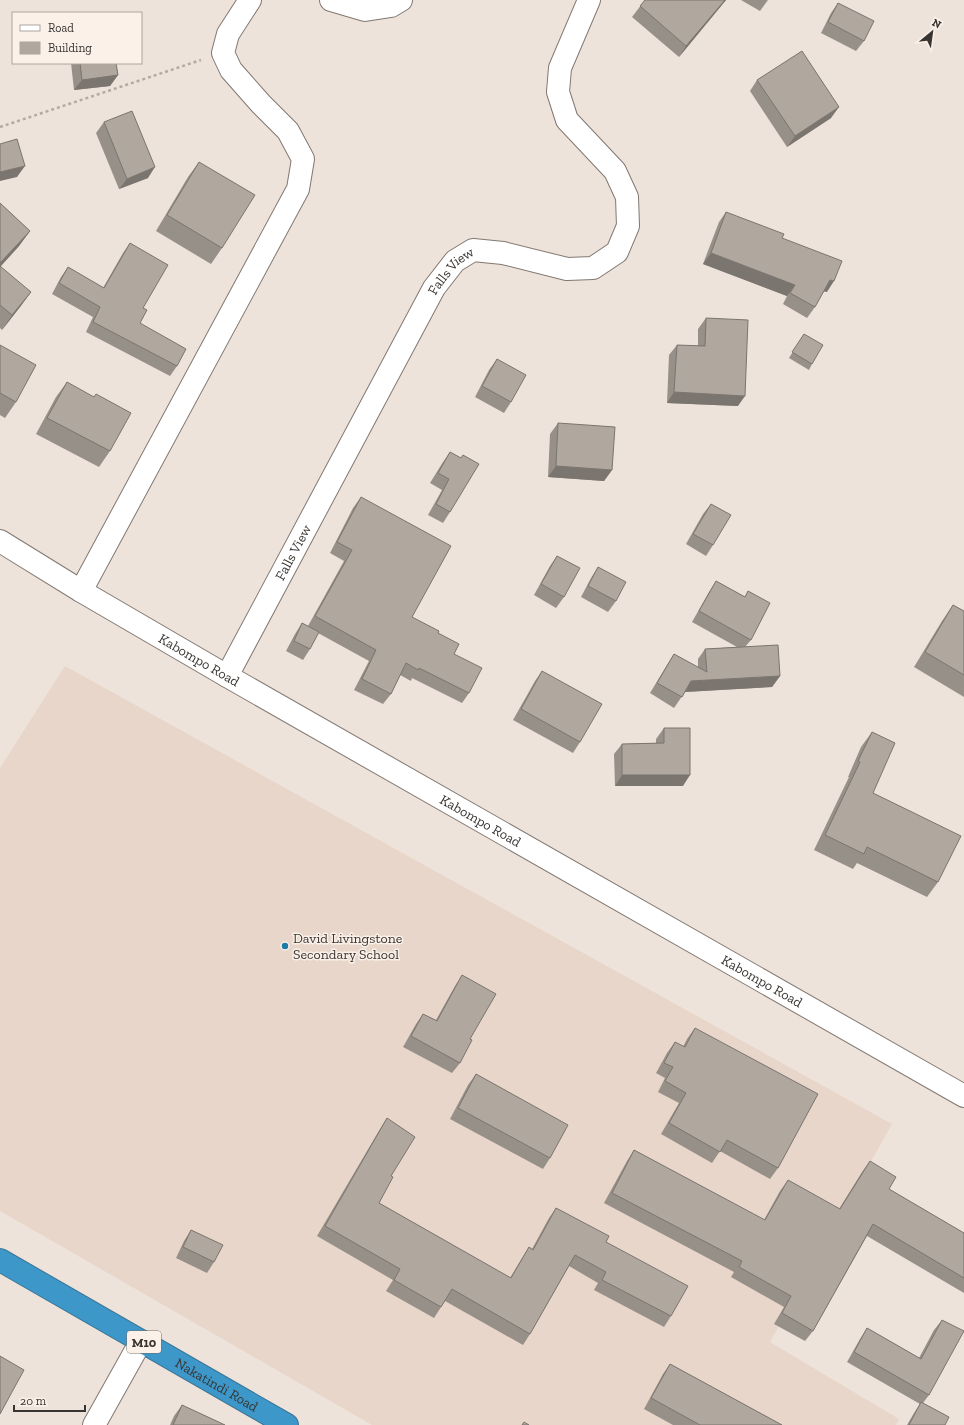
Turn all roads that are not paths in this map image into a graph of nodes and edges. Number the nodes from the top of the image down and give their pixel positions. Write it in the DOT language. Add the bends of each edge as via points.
graph roads {
  1 [pos="250,0"];
  2 [pos="331,0"];
  3 [pos="401,0"];
  4 [pos="588,0"];
  5 [pos="0,541"];
  6 [pos="81,591"];
  7 [pos="227,676"];
  8 [pos="964,1096"];
  9 [pos="0,1260"];
  10 [pos="141,1341"];
  11 [pos="94,1425"];
  12 [pos="287,1425"];
  1 -- 6 [label="street" via="228,34 223,53 231,70 288,132 303,160 298,189"];
  2 -- 3 [label="street" via="365,10 391,6"];
  4 -- 7 [label="street, Falls View" via="560,68 558,92 567,120 615,171 628,197 628,226 617,252 593,268 567,269 503,253 473,250 455,261 434,288"];
  5 -- 6 [label="street, Kabompo Road"];
  6 -- 7 [label="street, Kabompo Road"];
  7 -- 8 [label="street, Kabompo Road"];
  9 -- 10 [label="highway, Nakatindi Road / M10"];
  10 -- 11 [label="street"];
  10 -- 12 [label="highway, Nakatindi Road / M10"];
}
